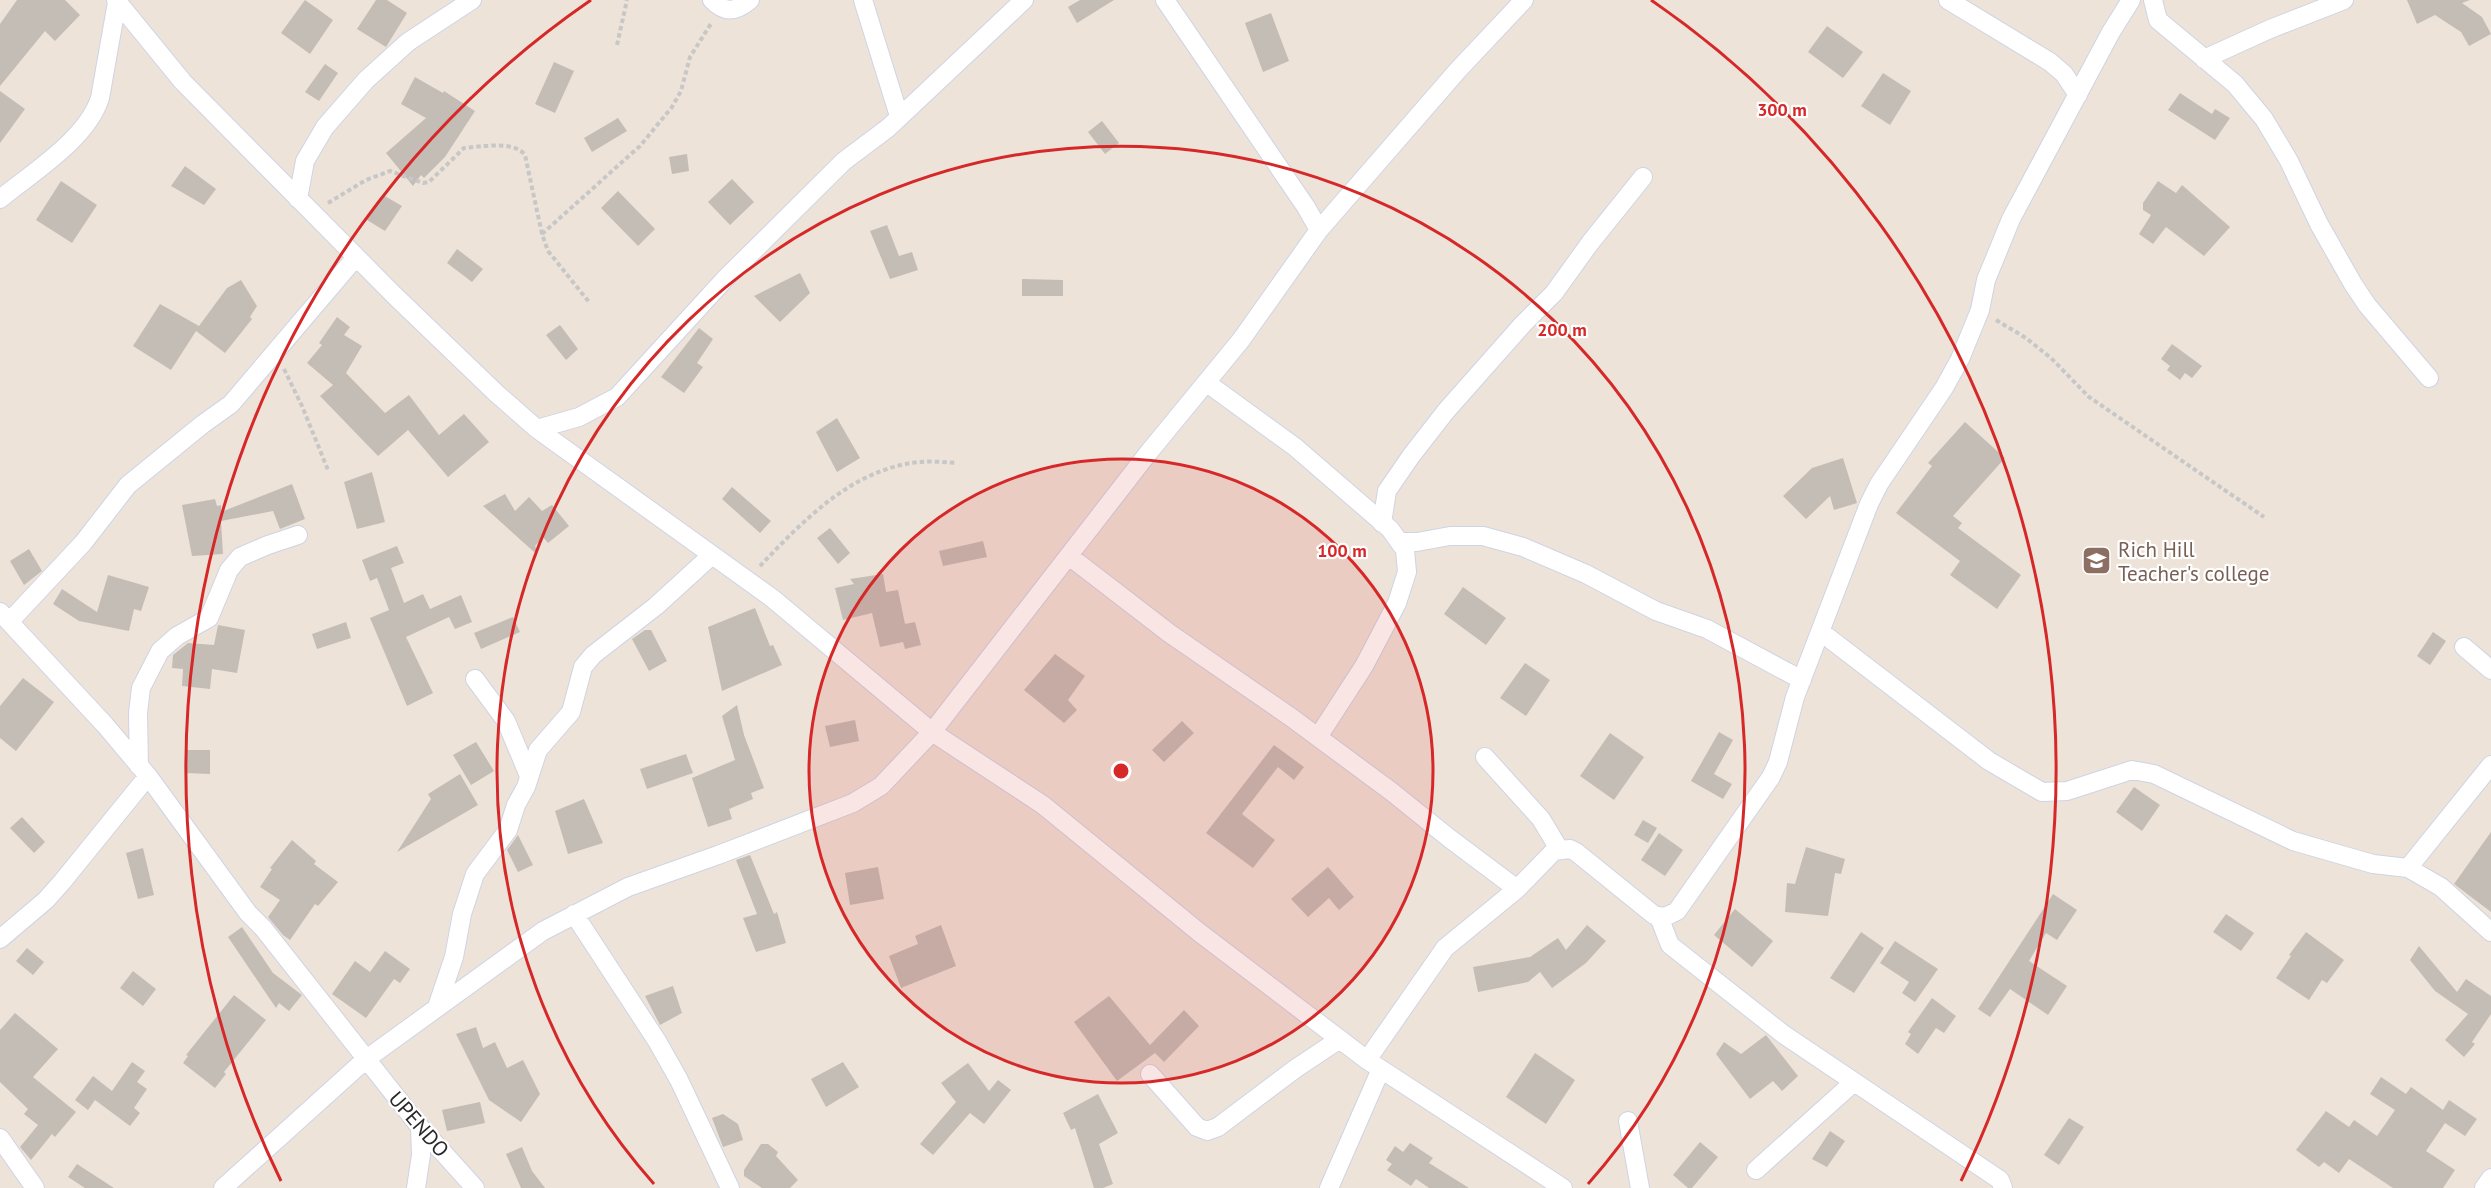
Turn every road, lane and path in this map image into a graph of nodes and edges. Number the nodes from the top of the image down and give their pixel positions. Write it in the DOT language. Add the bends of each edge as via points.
graph roads {
  1 [pos="472,0"];
  2 [pos="627,0"];
  3 [pos="750,0"];
  4 [pos="863,0"];
  5 [pos="1024,0"];
  6 [pos="1165,0"];
  7 [pos="1524,0"];
  8 [pos="1948,0"];
  9 [pos="2131,0"];
  10 [pos="2153,0"];
  11 [pos="2344,0"];
  12 [pos="117,1"];
  13 [pos="716,5"];
  14 [pos="617,45"];
  15 [pos="2204,59"];
  16 [pos="2078,96"];
  17 [pos="899,116"];
  18 [pos="1643,177"];
  19 [pos="0,199"];
  20 [pos="298,200"];
  21 [pos="312,213"];
  22 [pos="1319,230"];
  23 [pos="542,234"];
  24 [pos="356,257"];
  25 [pos="589,302"];
  26 [pos="1980,310"];
  27 [pos="276,352"];
  28 [pos="2429,378"];
  29 [pos="1207,383"];
  30 [pos="537,429"];
  31 [pos="956,463"];
  32 [pos="328,470"];
  33 [pos="2264,518"];
  34 [pos="1382,523"];
  35 [pos="298,535"];
  36 [pos="1399,542"];
  37 [pos="712,555"];
  38 [pos="1069,556"];
  39 [pos="747,580"];
  40 [pos="5,617"];
  41 [pos="1821,632"];
  42 [pos="2464,647"];
  43 [pos="2491,670"];
  44 [pos="475,679"];
  45 [pos="1802,680"];
  46 [pos="932,732"];
  47 [pos="1318,737"];
  48 [pos="1485,757"];
  49 [pos="2491,765"];
  50 [pos="143,771"];
  51 [pos="529,776"];
  52 [pos="1559,849"];
  53 [pos="2408,868"];
  54 [pos="1517,889"];
  55 [pos="574,914"];
  56 [pos="1659,916"];
  57 [pos="2491,932"];
  58 [pos="0,939"];
  59 [pos="437,1007"];
  60 [pos="1340,1039"];
  61 [pos="365,1060"];
  62 [pos="1374,1064"];
  63 [pos="1150,1074"];
  64 [pos="1854,1082"];
  65 [pos="1628,1121"];
  66 [pos="420,1127"];
  67 [pos="0,1138"];
  68 [pos="1756,1170"];
  69 [pos="2491,1178"];
  70 [pos="35,1188"];
  71 [pos="223,1188"];
  72 [pos="416,1188"];
  73 [pos="475,1188"];
  74 [pos="730,1188"];
  75 [pos="1329,1188"];
  76 [pos="1563,1188"];
  77 [pos="1640,1188"];
  78 [pos="2003,1188"];
  79 [pos="2484,1188"];
  1 -- 20 [label="street" via="408,42 366,80 325,127 305,161"];
  2 -- 14 [label="path"];
  3 -- 13 [label="street" via="735,10"];
  4 -- 17 [label="street"];
  5 -- 17 [label="street"];
  6 -- 22 [label="street"];
  7 -- 22 [label="street" via="1450,78"];
  8 -- 16 [label="street" via="2050,62 2064,74"];
  9 -- 16 [label="street"];
  10 -- 15 [label="street" via="2157,20"];
  11 -- 15 [label="street"];
  12 -- 19 [label="street" via="95,111 67,144"];
  12 -- 20 [label="street" via="183,82"];
  13 -- 23 [label="path" via="690,57 681,92 672,107 640,146"];
  15 -- 28 [label="street" via="2235,84 2264,119 2353,284"];
  16 -- 26 [label="street" via="1999,246"];
  17 -- 30 [label="street" via="843,161 724,280 617,397 579,417"];
  18 -- 34 [label="street" via="1554,293 1500,350 1411,456 1387,492"];
  20 -- 21 [label="street"];
  21 -- 23 [label="path" via="382,173 396,172 426,183 464,148 512,148 525,156"];
  21 -- 24 [label="street"];
  22 -- 29 [label="street"];
  23 -- 25 [label="path" via="559,267"];
  24 -- 27 [label="street"];
  24 -- 30 [label="street"];
  26 -- 33 [label="path" via="2051,357 2098,403"];
  26 -- 41 [label="street" via="1944,388 1869,504"];
  27 -- 32 [label="path"];
  27 -- 40 [label="street" via="226,409 128,485 83,543"];
  29 -- 34 [label="street" via="1295,447"];
  29 -- 38 [label="street"];
  30 -- 37 [label="street"];
  31 -- 39 [label="path" via="903,465 860,481 802,522"];
  34 -- 36 [label="street"];
  35 -- 50 [label="street" via="240,557 229,570 209,618 160,651 141,688 138,713"];
  36 -- 45 [label="street" via="1483,536 1523,547 1656,611 1707,629"];
  36 -- 47 [label="street" via="1405,549 1407,572 1397,603 1364,666"];
  37 -- 39 [label="street"];
  37 -- 51 [label="street" via="586,662 573,707 538,750"];
  38 -- 46 [label="street"];
  38 -- 47 [label="street" via="1179,640"];
  39 -- 46 [label="street"];
  40 -- 50 [label="street, UPENDO"];
  41 -- 45 [label="street"];
  41 -- 53 [label="street" via="1989,761 2042,792 2067,791 2122,773 2143,771 2293,841 2373,864"];
  42 -- 43 [label="street"];
  44 -- 51 [label="street" via="506,720"];
  45 -- 56 [label="street" via="1771,777 1677,911 1671,916"];
  46 -- 55 [label="street" via="881,786 853,803 628,886"];
  46 -- 60 [label="street" via="1042,805 1200,933"];
  47 -- 54 [label="street"];
  48 -- 52 [label="street" via="1541,819"];
  49 -- 53 [label="street"];
  50 -- 58 [label="street" via="62,882"];
  50 -- 61 [label="street, UPENDO" via="248,913"];
  51 -- 59 [label="street" via="504,836 475,874"];
  52 -- 54 [label="street"];
  52 -- 56 [label="street" via="1576,852"];
  53 -- 57 [label="street" via="2441,887"];
  54 -- 62 [label="street" via="1445,948"];
  55 -- 59 [label="street" via="543,931"];
  55 -- 74 [label="street" via="657,1041"];
  56 -- 64 [label="street" via="1670,945 1783,1034"];
  59 -- 61 [label="street"];
  60 -- 62 [label="street"];
  60 -- 63 [label="street" via="1207,1131 1197,1127"];
  61 -- 66 [label="street, UPENDO"];
  61 -- 71 [label="street"];
  62 -- 75 [label="street"];
  62 -- 76 [label="street"];
  64 -- 68 [label="street"];
  64 -- 78 [label="street" via="2000,1180"];
  65 -- 77 [label="street"];
  66 -- 72 [label="street"];
  66 -- 73 [label="street, UPENDO"];
  67 -- 70 [label="street"];
  69 -- 79 [label="street"];
}
